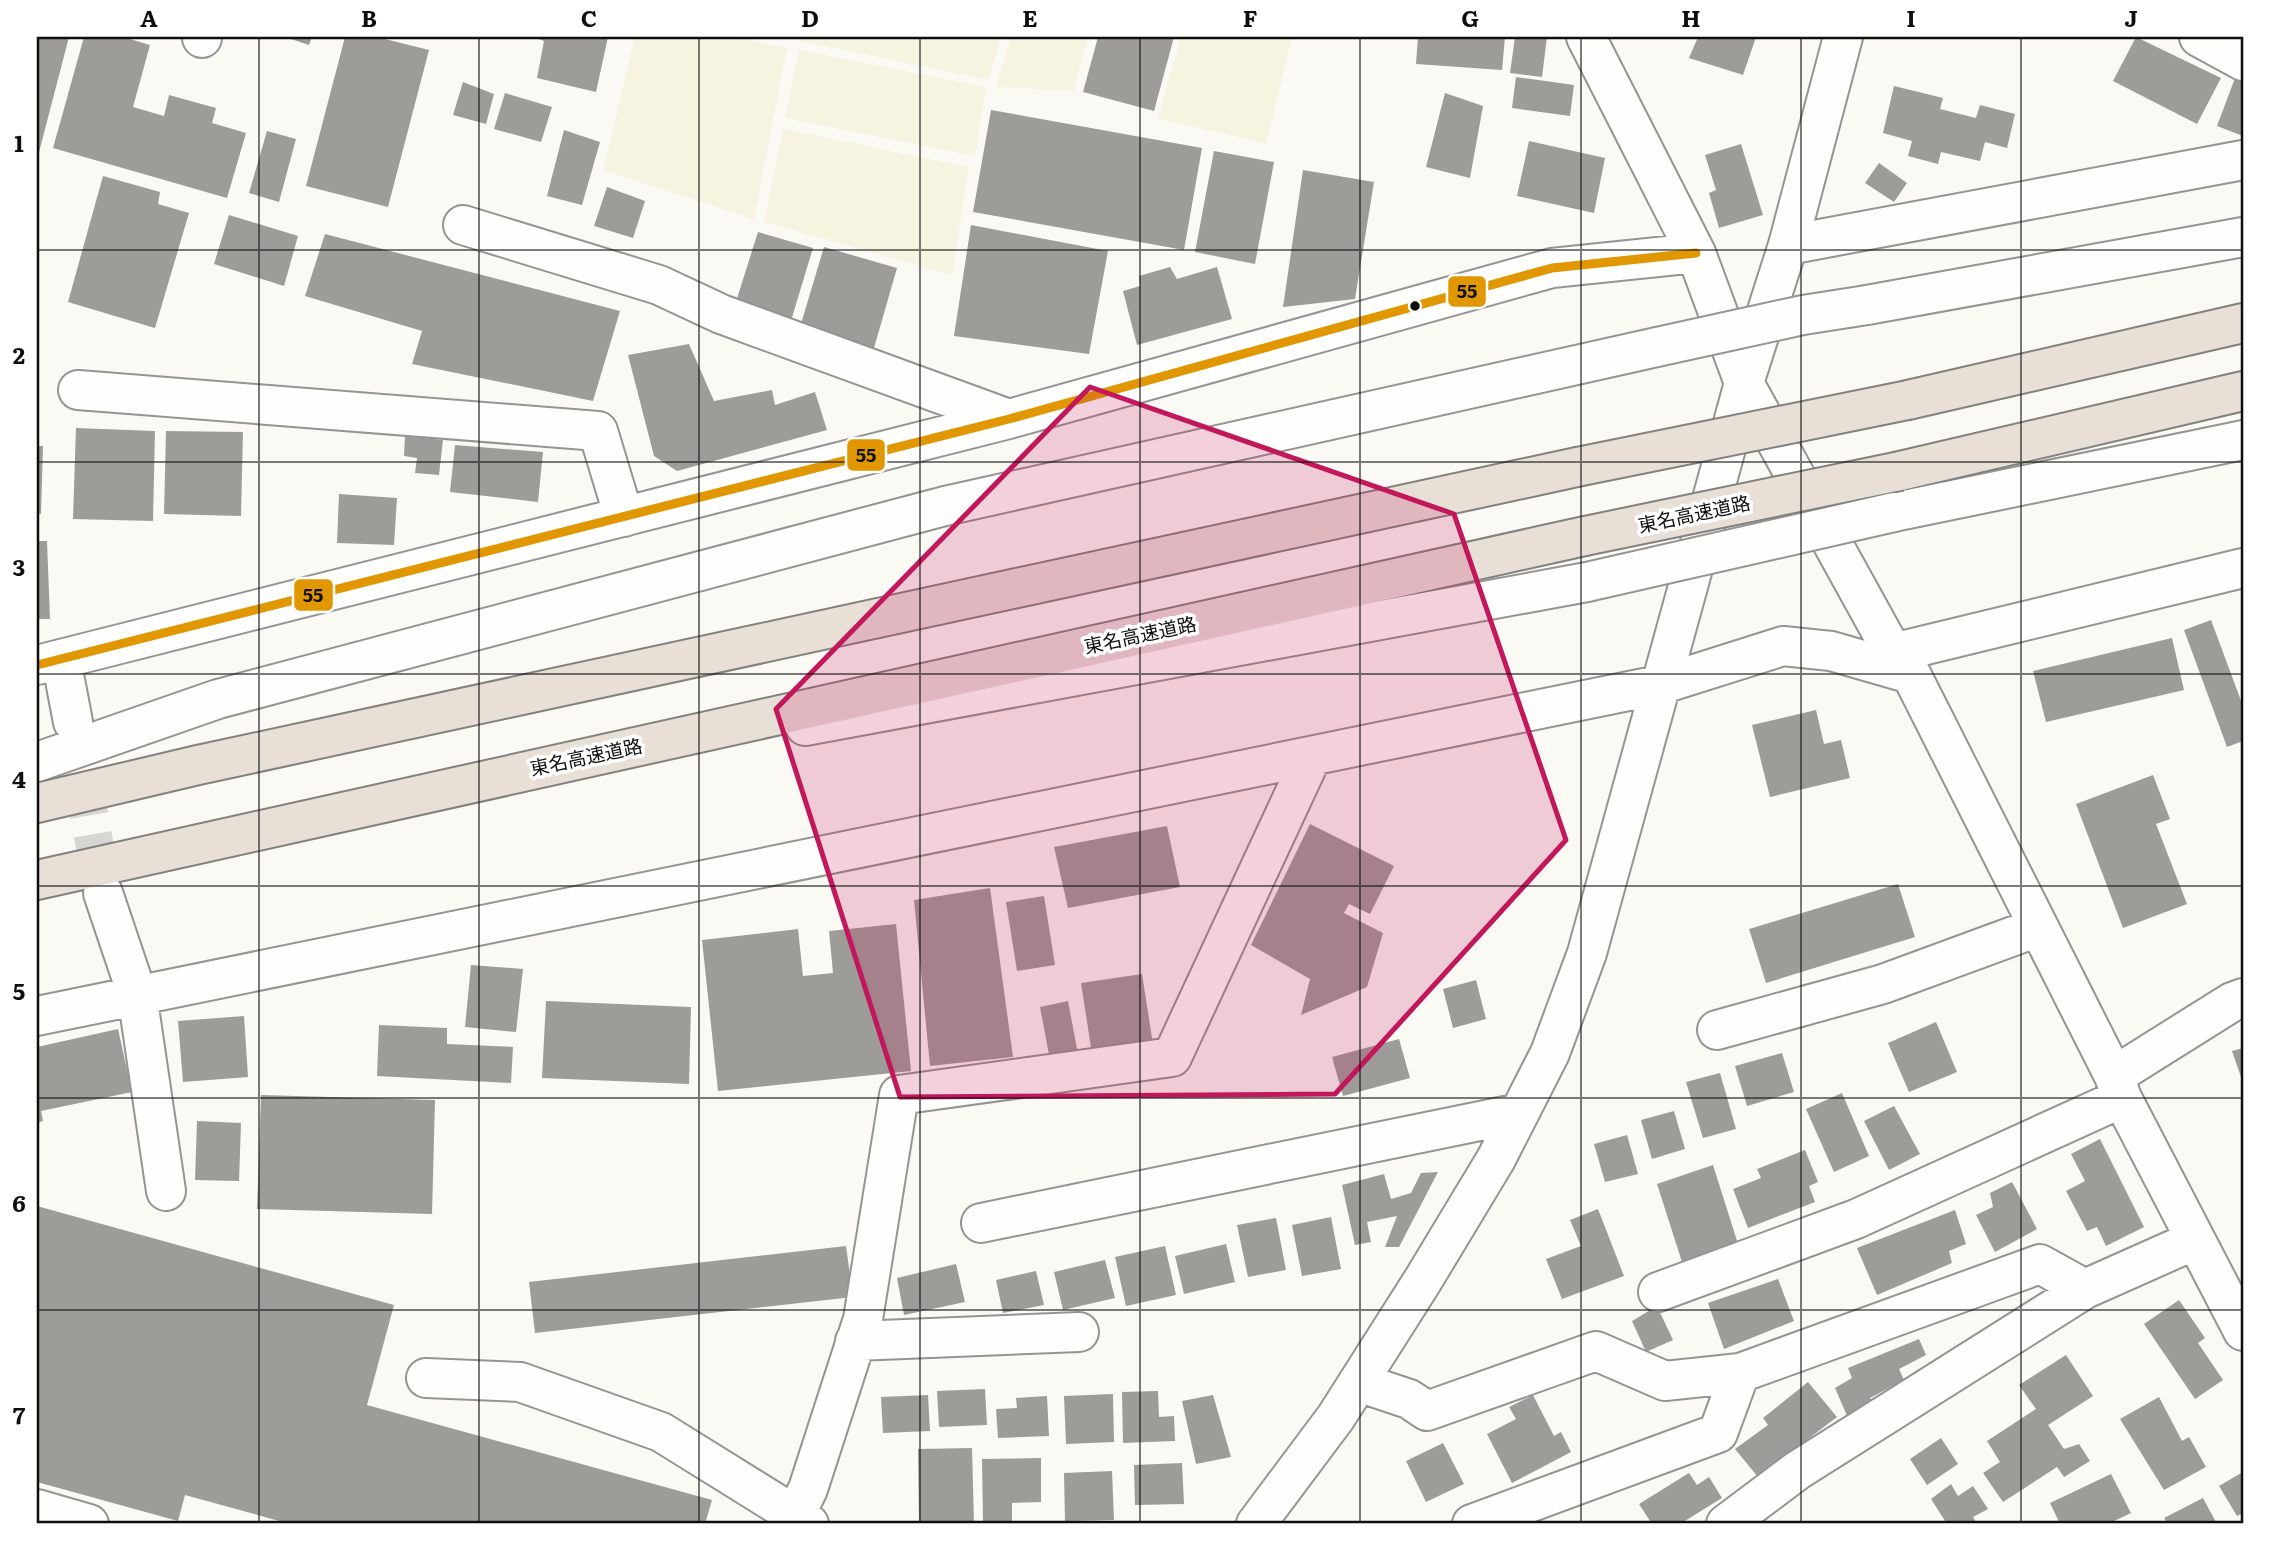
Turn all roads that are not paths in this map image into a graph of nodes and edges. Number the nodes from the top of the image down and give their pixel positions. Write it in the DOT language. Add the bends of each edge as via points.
graph roads {
  1 [pos="1586,37"];
  2 [pos="1843,37"];
  3 [pos="2199,37"];
  4 [pos="2243,61"];
  5 [pos="2243,160"];
  6 [pos="463,225"];
  7 [pos="2243,237"];
  8 [pos="1788,245"];
  9 [pos="1696,253"];
  10 [pos="2243,323"];
  11 [pos="1744,383"];
  12 [pos="78,390"];
  13 [pos="2243,391"];
  14 [pos="1009,419"];
  15 [pos="2243,440"];
  16 [pos="624,517"];
  17 [pos="2243,569"];
  18 [pos="49,662"];
  19 [pos="1902,664"];
  20 [pos="1663,684"];
  21 [pos="73,722"];
  22 [pos="1312,756"];
  23 [pos="37,762"];
  24 [pos="522,772"];
  25 [pos="37,803"];
  26 [pos="37,880"];
  27 [pos="103,893"];
  28 [pos="2038,927"];
  29 [pos="137,994"];
  30 [pos="2243,998"];
  31 [pos="37,1016"];
  32 [pos="1717,1030"];
  33 [pos="2118,1087"];
  34 [pos="1520,1113"];
  35 [pos="166,1191"];
  36 [pos="981,1223"];
  37 [pos="2195,1240"];
  38 [pos="2085,1289"];
  39 [pos="1658,1292"];
  40 [pos="2243,1331"];
  41 [pos="1079,1332"];
  42 [pos="855,1340"];
  43 [pos="1740,1373"];
  44 [pos="426,1378"];
  45 [pos="1358,1382"];
  46 [pos="37,1509"];
  47 [pos="797,1521"];
  48 [pos="89,1524"];
  49 [pos="1256,1524"];
  50 [pos="1472,1524"];
  51 [pos="1726,1524"];
  1 -- 9 [label="street"];
  2 -- 8 [label="street"];
  3 -- 4 [label="street"];
  5 -- 8 [label="street"];
  6 -- 14 [label="street" via="659,285 721,314"];
  7 -- 23 [label="street, bridge" via="1803,315 945,506 218,699"];
  8 -- 11 [label="street"];
  9 -- 11 [label="street"];
  9 -- 14 [label="street" via="1552,268"];
  10 -- 25 [label="highway, bridge" via="1908,400 1577,467"];
  11 -- 19 [label="street"];
  11 -- 20 [label="street"];
  12 -- 16 [label="street" via="598,431"];
  13 -- 24 [label="highway, 東名高速道路, bridge" via="1900,471"];
  14 -- 16 [label="street"];
  15 -- 24 [label="street, bridge" via="1587,582 875,715"];
  16 -- 18 [label="street"];
  17 -- 19 [label="street"];
  18 -- 21 [label="street"];
  19 -- 20 [label="street" via="1783,646"];
  19 -- 28 [label="street"];
  20 -- 22 [label="street"];
  20 -- 34 [label="street" via="1587,953 1550,1053"];
  22 -- 29 [label="street"];
  22 -- 42 [label="street" via="1172,1057 899,1095 863,1318"];
  24 -- 26 [label="highway, 東名高速道路"];
  27 -- 29 [label="street"];
  28 -- 32 [label="street" via="1883,984"];
  28 -- 33 [label="street"];
  29 -- 31 [label="street"];
  29 -- 35 [label="street"];
  30 -- 33 [label="street"];
  33 -- 37 [label="street"];
  33 -- 39 [label="street" via="1856,1219"];
  34 -- 36 [label="street"];
  34 -- 45 [label="street" via="1496,1160"];
  37 -- 38 [label="street"];
  37 -- 40 [label="street"];
  38 -- 43 [label="street" via="2040,1264"];
  38 -- 51 [label="street" via="1798,1470"];
  41 -- 42 [label="street"];
  42 -- 47 [label="street"];
  43 -- 45 [label="street" via="1665,1381 1596,1351 1427,1411 1409,1399"];
  43 -- 50 [label="street" via="1718,1433"];
  44 -- 47 [label="street" via="520,1382 661,1432"];
  45 -- 49 [label="street"];
  46 -- 48 [label="street"];
}
